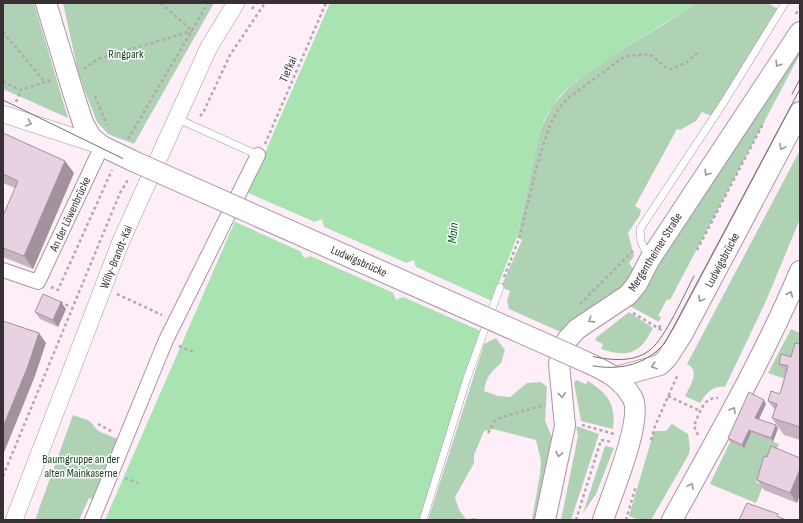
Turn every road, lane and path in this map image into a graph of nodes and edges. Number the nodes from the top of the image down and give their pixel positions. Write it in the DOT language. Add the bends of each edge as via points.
graph roads {
  1 [pos="46,3"];
  2 [pos="161,3"];
  3 [pos="208,3"];
  4 [pos="236,3"];
  5 [pos="265,3"];
  6 [pos="326,3"];
  7 [pos="785,3"];
  8 [pos="192,31"];
  9 [pos="3,32"];
  10 [pos="800,32"];
  11 [pos="699,51"];
  12 [pos="76,72"];
  13 [pos="88,76"];
  14 [pos="44,81"];
  15 [pos="3,82"];
  16 [pos="93,90"];
  17 [pos="800,112"];
  18 [pos="203,113"];
  19 [pos="3,114"];
  20 [pos="767,117"];
  21 [pos="176,118"];
  22 [pos="83,123"];
  23 [pos="54,132"];
  24 [pos="266,143"];
  25 [pos="119,153"];
  26 [pos="258,155"];
  27 [pos="127,182"];
  28 [pos="697,250"];
  29 [pos="650,259"];
  30 [pos="3,270"];
  31 [pos="800,271"];
  32 [pos="500,286"];
  33 [pos="103,288"];
  34 [pos="50,292"];
  35 [pos="54,299"];
  36 [pos="618,304"];
  37 [pos="72,307"];
  38 [pos="175,321"];
  39 [pos="662,323"];
  40 [pos="654,325"];
  41 [pos="659,328"];
  42 [pos="681,368"];
  43 [pos="616,377"];
  44 [pos="668,396"];
  45 [pos="719,398"];
  46 [pos="551,404"];
  47 [pos="700,411"];
  48 [pos="578,424"];
  49 [pos="488,433"];
  50 [pos="698,436"];
  51 [pos="648,447"];
  52 [pos="3,476"];
  53 [pos="637,483"];
  54 [pos="14,520"];
  55 [pos="92,520"];
  56 [pos="423,520"];
  57 [pos="546,520"];
  58 [pos="576,520"];
  59 [pos="603,520"];
  60 [pos="628,520"];
  61 [pos="672,520"];
  1 -- 12 [label="main road"];
  2 -- 8 [label="path"];
  3 -- 8 [label="path"];
  4 -- 21 [label="street, Willy-Brandt-Kai" via="209,47"];
  5 -- 18 [label="path" via="230,56"];
  6 -- 24 [label="path, Tiefkai"];
  7 -- 29 [label="lane" via="724,102 640,229 641,242"];
  8 -- 12 [label="path" via="98,59"];
  8 -- 25 [label="path"];
  9 -- 14 [label="path"];
  10 -- 29 [label="main road, Mergentheimer Straße, one-way"];
  11 -- 32 [label="path" via="687,62 672,69 649,54 624,56 567,99 550,125 520,239"];
  12 -- 13 [label="path"];
  12 -- 14 [label="path"];
  12 -- 22 [label="main road"];
  14 -- 15 [label="path" via="21,90"];
  16 -- 25 [label="path"];
  17 -- 43 [label="main road, Ludwigsbrücke, one-way" via="683,333 667,358 660,365"];
  19 -- 23 [label="street, one-way"];
  20 -- 28 [label="path"];
  21 -- 26 [label="lane"];
  21 -- 33 [label="street, Willy-Brandt-Kai" via="121,241"];
  22 -- 23 [label="street"];
  22 -- 25 [label="main road" via="91,137"];
  23 -- 25 [label="street"];
  25 -- 30 [label="street, An der Löwenbrücke" via="38,282"];
  25 -- 34 [label="path" via="58,290 52,287"];
  25 -- 43 [label="main road, Ludwigsbrücke, bridge"];
  26 -- 38 [label="street"];
  27 -- 37 [label="path"];
  29 -- 36 [label="main road, Mergentheimer Straße" via="637,284"];
  61 -- 31 [label="main road, one-way" via="735,406 781,316"];
  32 -- 56 [label="lane" via="467,378"];
  33 -- 38 [label="path"];
  33 -- 54 [label="street, Willy-Brandt-Kai"];
  35 -- 37 [label="path"];
  36 -- 40 [label="path"];
  36 -- 57 [label="main road, Mergentheimer Straße, one-way" via="577,330 566,340 562,348 559,364 565,426"];
  37 -- 52 [label="path"];
  38 -- 55 [label="street"];
  39 -- 41 [label="path"];
  42 -- 44 [label="path"];
  43 -- 59 [label="main road, Ludwigsbrücke" via="633,398 636,411 633,430"];
  44 -- 47 [label="path"];
  44 -- 51 [label="path"];
  45 -- 47 [label="path" via="706,401"];
  46 -- 49 [label="path" via="502,417 492,424"];
  47 -- 50 [label="path" via="694,426"];
  48 -- 58 [label="path" via="614,434 612,442 601,440"];
  53 -- 60 [label="path"];
}
